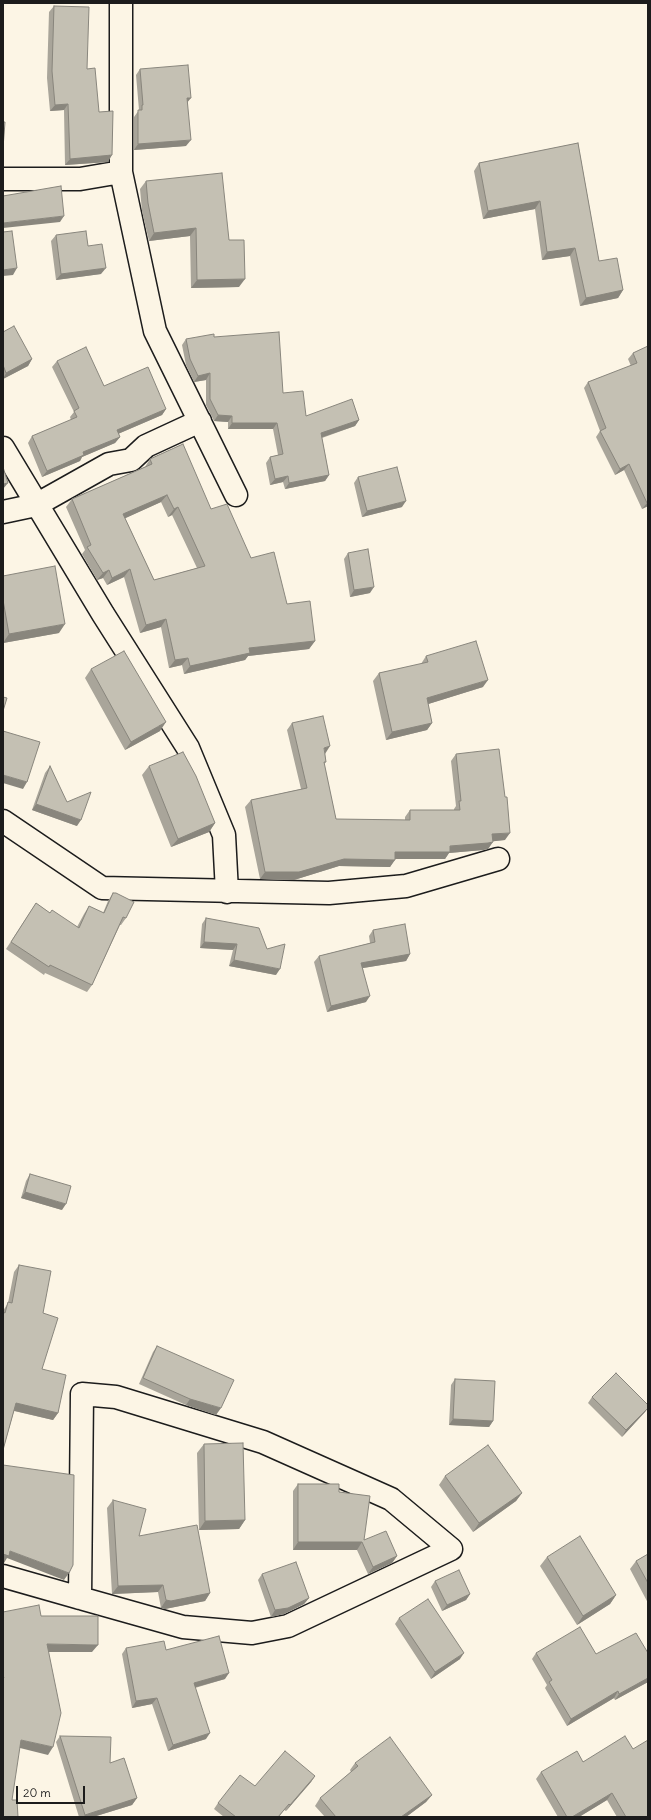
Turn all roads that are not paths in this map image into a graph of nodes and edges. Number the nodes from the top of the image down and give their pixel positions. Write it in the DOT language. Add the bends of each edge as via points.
graph roads {
  1 [pos="121,3"];
  2 [pos="121,172"];
  3 [pos="3,179"];
  4 [pos="200,421"];
  5 [pos="3,448"];
  6 [pos="236,495"];
  7 [pos="36,504"];
  8 [pos="3,512"];
  9 [pos="3,821"];
  10 [pos="498,859"];
  11 [pos="227,892"];
  12 [pos="3,1576"];
  13 [pos="80,1598"];
  1 -- 2 [label="street"];
  2 -- 3 [label="street" via="80,179"];
  2 -- 4 [label="street" via="155,331"];
  4 -- 6 [label="street"];
  4 -- 7 [label="street" via="146,446 131,460 109,464"];
  5 -- 7 [label="street"];
  7 -- 8 [label="street"];
  7 -- 11 [label="street" via="188,748 224,835"];
  9 -- 11 [label="street" via="102,888"];
  10 -- 11 [label="street" via="406,886 329,893"];
  12 -- 13 [label="street"];
  13 -- 13 [label="street" via="82,1394 116,1397 263,1442 391,1499 452,1549 288,1626 252,1633 183,1628"];
}
